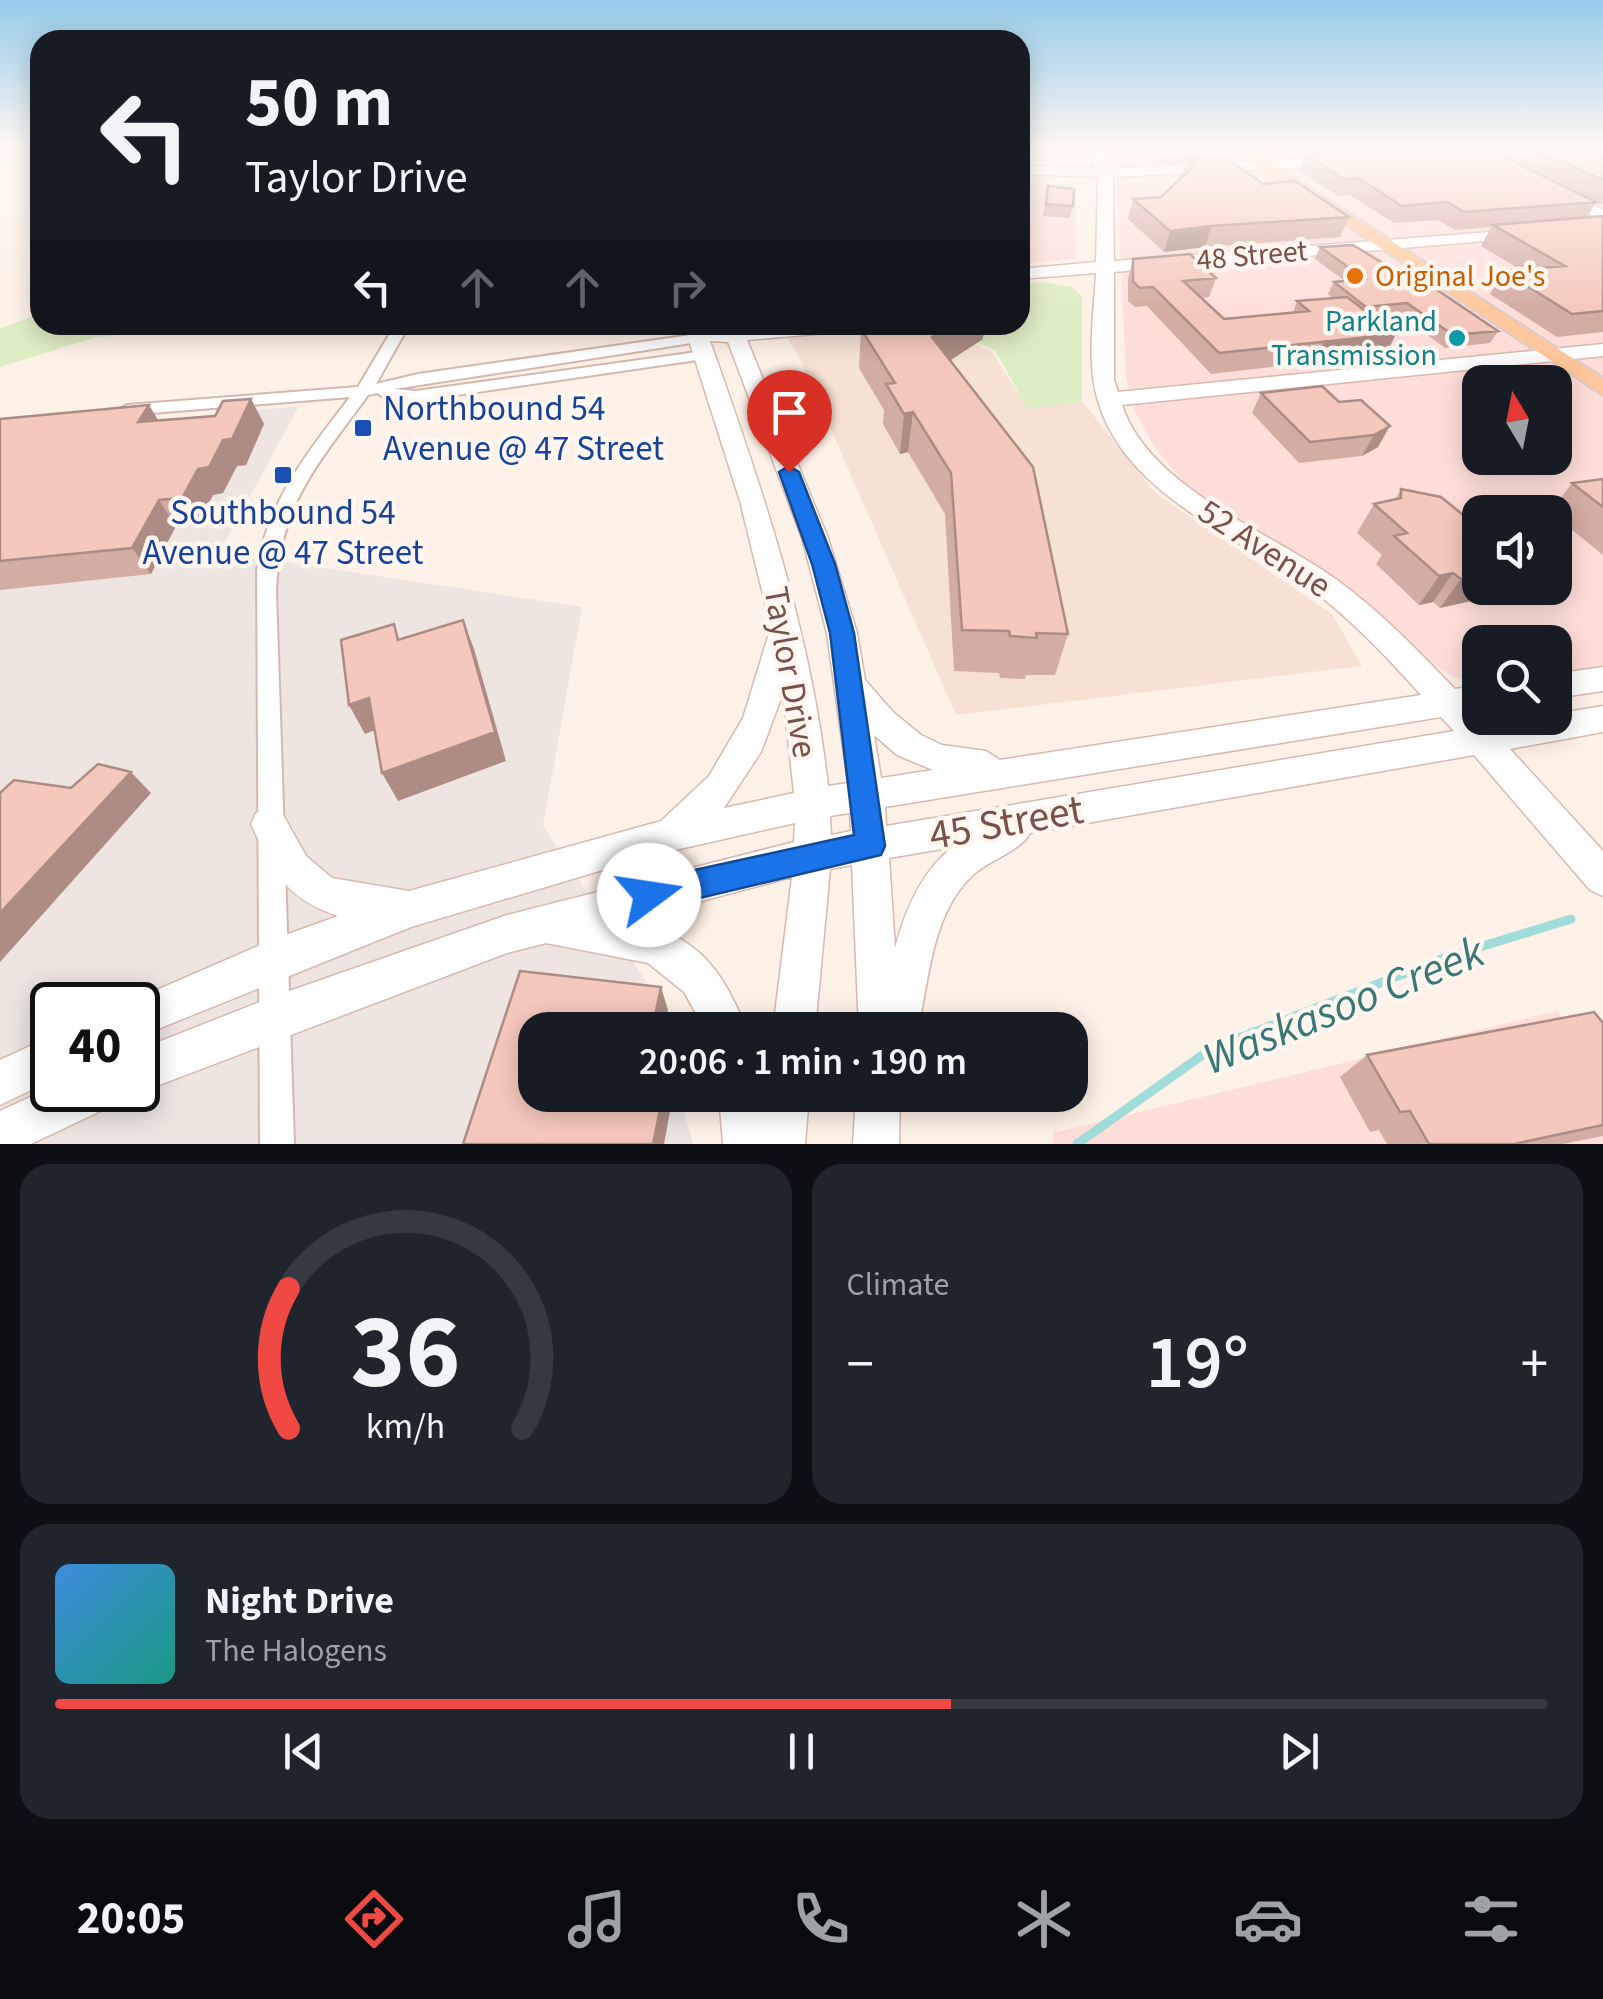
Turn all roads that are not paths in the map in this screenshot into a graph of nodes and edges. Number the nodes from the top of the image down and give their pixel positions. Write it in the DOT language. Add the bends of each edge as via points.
graph roads {
  1 [pos="1105,203"];
  2 [pos="1321,203"];
  3 [pos="1578,203"];
  4 [pos="1603,218"];
  5 [pos="1547,231"];
  6 [pos="1382,244"];
  7 [pos="1104,267"];
  8 [pos="1030,273"];
  9 [pos="397,335"];
  10 [pos="735,336"];
  11 [pos="699,339"];
  12 [pos="1603,350"];
  13 [pos="1550,356"];
  14 [pos="1603,388"];
  15 [pos="364,391"];
  16 [pos="1108,400"];
  17 [pos="99,412"];
  18 [pos="785,624"];
  19 [pos="1603,679"];
  20 [pos="1572,684"];
  21 [pos="850,685"];
  22 [pos="1462,699"];
  23 [pos="1462,701"];
  24 [pos="1603,719"];
  25 [pos="1478,735"];
  26 [pos="1480,740"];
  27 [pos="1047,766"];
  28 [pos="867,795"];
  29 [pos="812,804"];
  30 [pos="1052,812"];
  31 [pos="269,824"];
  32 [pos="670,835"];
  33 [pos="870,846"];
  34 [pos="811,855"];
  35 [pos="1603,878"];
  36 [pos="411,909"];
  37 [pos="538,925"];
  38 [pos="272,960"];
  39 [pos="160,1007"];
  40 [pos="719,1012"];
  41 [pos="796,1012"];
  42 [pos="879,1012"];
  43 [pos="900,1012"];
  44 [pos="275,1017"];
  45 [pos="160,1062"];
  46 [pos="30,1068"];
  47 [pos="0,1083"];
  48 [pos="49,1112"];
  49 [pos="742,1112"];
  50 [pos="785,1112"];
  51 [pos="0,1135"];
  52 [pos="277,1144"];
  53 [pos="746,1144"];
  54 [pos="782,1144"];
  1 -- 7 [label="street, 52 Avenue"];
  2 -- 6 [label="main road"];
  3 -- 4 [label="street"];
  5 -- 6 [label="street, 48 Street"];
  6 -- 7 [label="street, 48 Street"];
  6 -- 13 [label="main road"];
  7 -- 8 [label="street, 48 Street"];
  7 -- 16 [label="street, 52 Avenue"];
  9 -- 15 [label="street"];
  10 -- 11 [label="street"];
  10 -- 21 [label="street, Taylor Drive" via="824,564"];
  11 -- 15 [label="street" via="416,396"];
  11 -- 18 [label="street, Taylor Drive"];
  12 -- 13 [label="street"];
  13 -- 14 [label="main road"];
  13 -- 16 [label="street"];
  15 -- 17 [label="street"];
  15 -- 31 [label="street" via="282,509 268,555"];
  16 -- 22 [label="street, 52 Avenue" via="1167,481 1333,592"];
  18 -- 29 [label="street, Taylor Drive"];
  18 -- 32 [label="street" via="746,754 706,806"];
  19 -- 20 [label="street"];
  21 -- 27 [label="street" via="900,742 924,754 946,762"];
  21 -- 28 [label="street, Taylor Drive"];
  23 -- 27 [label="street, 45 Street"];
  24 -- 26 [label="street, 45 Street"];
  25 -- 26 [label="street, 52 Avenue"];
  26 -- 30 [label="street, 45 Street"];
  26 -- 35 [label="street, 52 Avenue"];
  27 -- 28 [label="street, 45 Street"];
  28 -- 29 [label="street, 45 Street"];
  28 -- 33 [label="street, Taylor Drive"];
  29 -- 32 [label="street, 45 Street"];
  29 -- 34 [label="street, Taylor Drive"];
  30 -- 33 [label="street, 45 Street"];
  30 -- 43 [label="street" via="974,849 941,882 918,930"];
  31 -- 36 [label="street" via="299,880 346,901"];
  31 -- 38 [label="street"];
  32 -- 36 [label="street, 45 Street"];
  33 -- 34 [label="street, 45 Street"];
  33 -- 42 [label="street, Taylor Drive"];
  34 -- 37 [label="street, 45 Street"];
  34 -- 41 [label="street, Taylor Drive"];
  36 -- 38 [label="street, 45 Street"];
  37 -- 40 [label="street" via="635,936 670,952 690,967"];
  37 -- 44 [label="street, 45 Street"];
  38 -- 39 [label="street, 45 Street"];
  38 -- 44 [label="street"];
  44 -- 45 [label="street, 45 Street"];
  44 -- 52 [label="street"];
  46 -- 47 [label="street"];
  48 -- 51 [label="street"];
  49 -- 53 [label="street"];
  50 -- 54 [label="street"];
}
